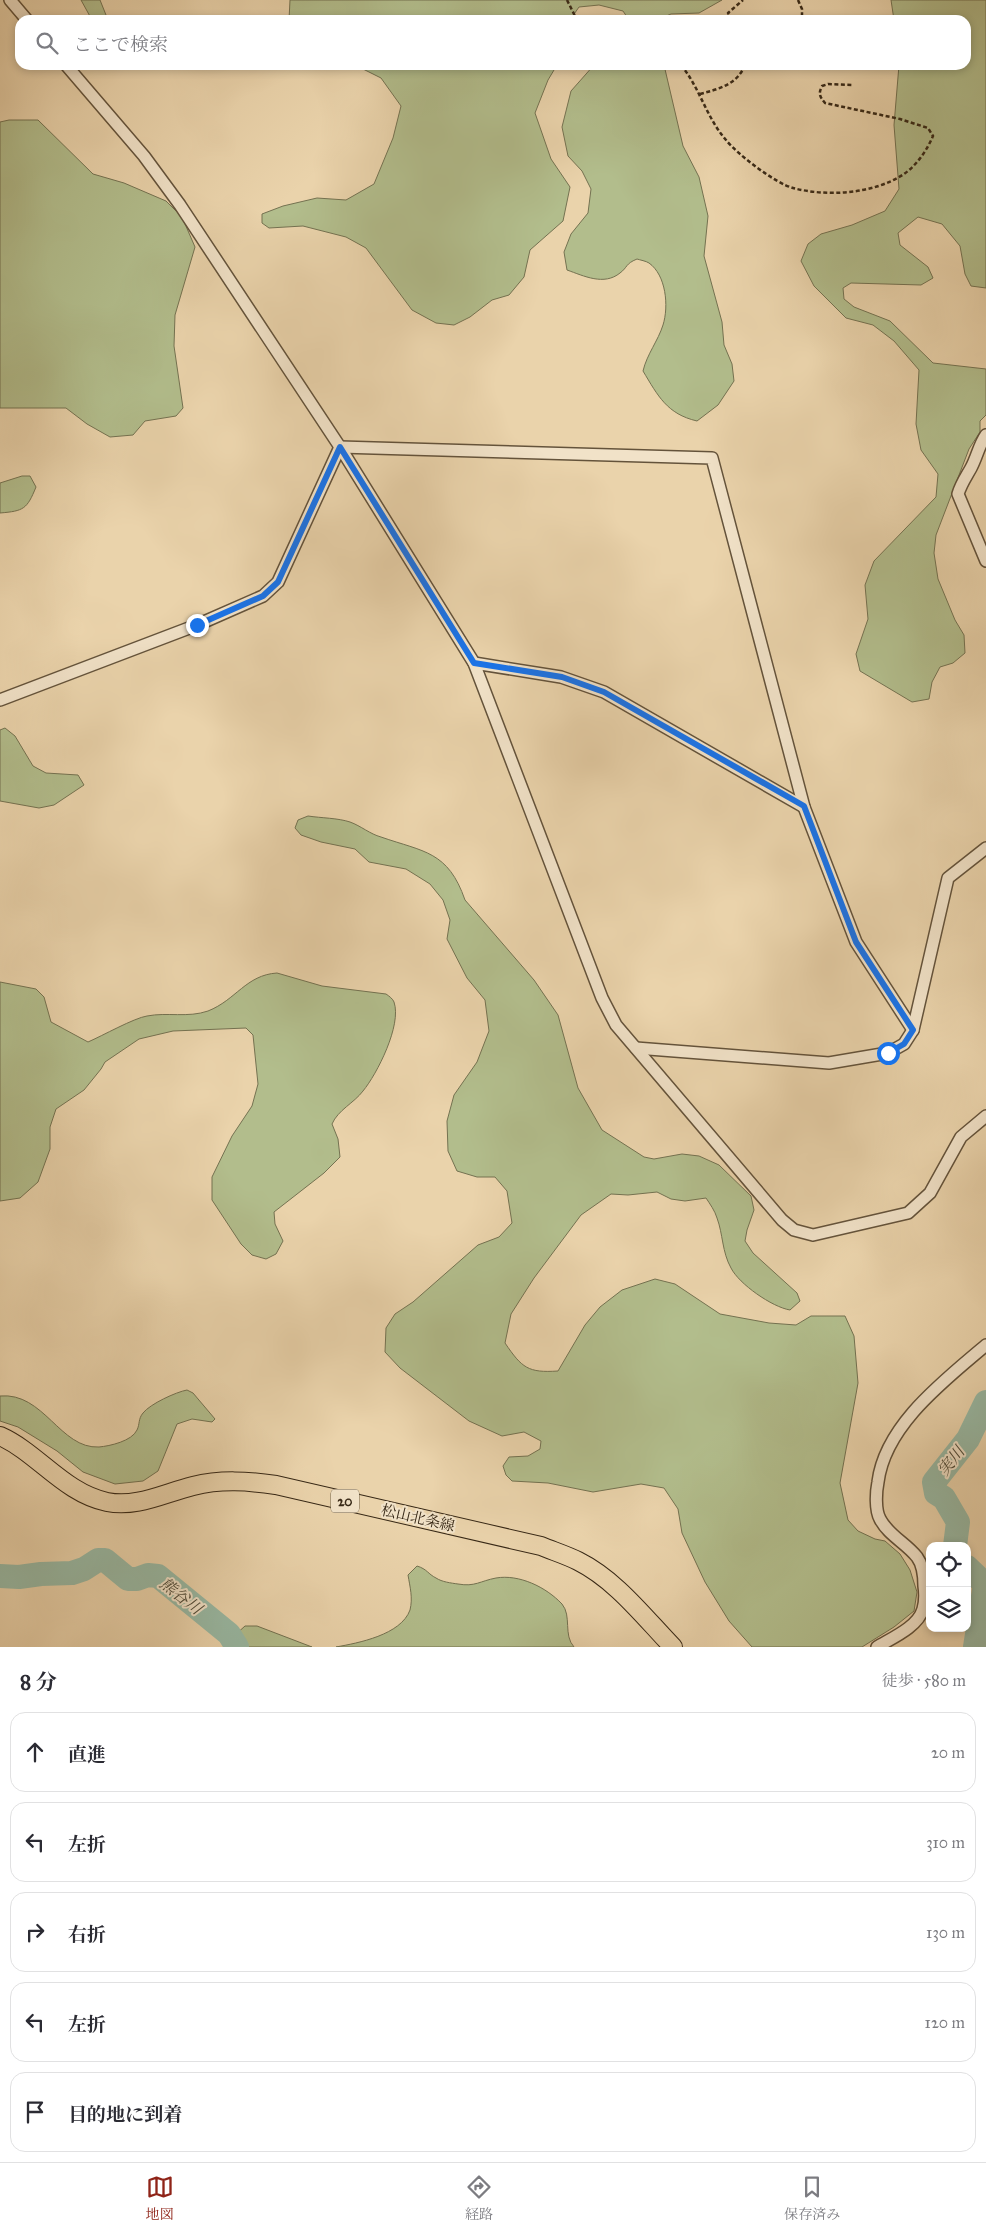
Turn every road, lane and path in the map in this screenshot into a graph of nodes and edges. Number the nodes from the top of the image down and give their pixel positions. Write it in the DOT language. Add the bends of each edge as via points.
graph roads {
  1 [pos="10,0"];
  2 [pos="567,0"];
  3 [pos="743,0"];
  4 [pos="798,0"];
  5 [pos="23,15"];
  6 [pos="574,15"];
  7 [pos="729,15"];
  8 [pos="802,15"];
  9 [pos="70,70"];
  10 [pos="685,70"];
  11 [pos="742,70"];
  12 [pos="853,85"];
  13 [pos="700,94"];
  14 [pos="986,435"];
  15 [pos="340,447"];
  16 [pos="986,561"];
  17 [pos="474,663"];
  18 [pos="0,700"];
  19 [pos="804,806"];
  20 [pos="986,848"];
  21 [pos="913,1030"];
  22 [pos="636,1048"];
  23 [pos="986,1116"];
  24 [pos="986,1345"];
  25 [pos="0,1436"];
  26 [pos="673,1647"];
  27 [pos="877,1647"];
  1 -- 5 [label="street"];
  2 -- 6 [label="path"];
  3 -- 7 [label="path"];
  4 -- 8 [label="path"];
  9 -- 15 [label="street" via="144,156 180,205"];
  10 -- 13 [label="path"];
  11 -- 13 [label="path" via="735,81 721,89"];
  12 -- 13 [label="path" via="828,84 822,86 820,96 825,103 928,128 934,136 928,148 905,174 890,182 845,192 792,188 774,180 726,141 710,119"];
  14 -- 16 [label="street" via="958,494"];
  15 -- 17 [label="street"];
  15 -- 18 [label="street" via="278,582 263,596 197,625"];
  15 -- 19 [label="street" via="712,458"];
  17 -- 19 [label="street" via="562,677 604,692"];
  17 -- 22 [label="street" via="602,998 616,1025"];
  19 -- 21 [label="street" via="856,942"];
  20 -- 21 [label="street" via="948,878"];
  21 -- 22 [label="street" via="904,1044 888,1053 829,1063"];
  22 -- 23 [label="street" via="782,1220 794,1230 813,1235 908,1213 930,1193 961,1137"];
  24 -- 27 [label="street" via="930,1394 907,1419 881,1465 877,1482 879,1518 919,1559 925,1596 923,1610 913,1623"];
  25 -- 26 [label="main road, 松山北条線 / 20" via="29,1452 72,1487 107,1502 142,1502 192,1486 244,1480 541,1546 578,1561 599,1574 620,1591"];
}
